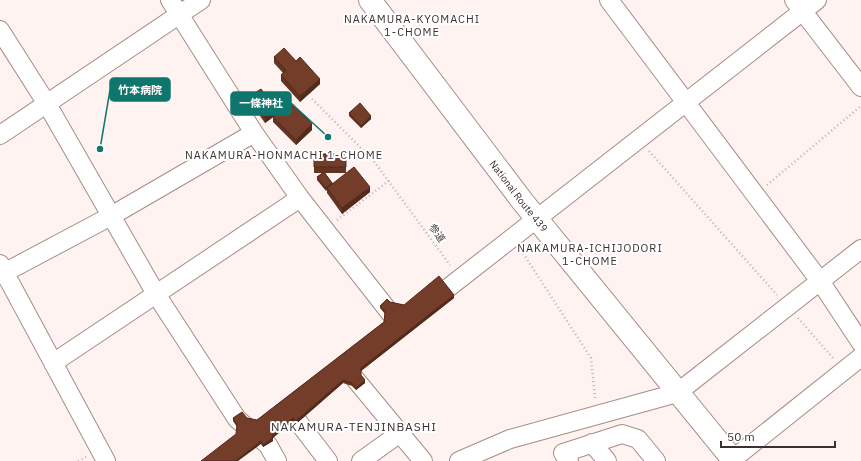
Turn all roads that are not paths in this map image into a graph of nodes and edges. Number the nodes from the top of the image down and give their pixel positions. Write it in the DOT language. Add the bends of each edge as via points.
graph roads {
  1 [pos="170,0"];
  2 [pos="201,0"];
  3 [pos="370,0"];
  4 [pos="609,0"];
  5 [pos="817,0"];
  6 [pos="798,6"];
  7 [pos="180,14"];
  8 [pos="0,30"];
  9 [pos="861,87"];
  10 [pos="685,102"];
  11 [pos="47,104"];
  12 [pos="254,133"];
  13 [pos="0,135"];
  14 [pos="300,198"];
  15 [pos="111,216"];
  16 [pos="538,219"];
  17 [pos="861,249"];
  18 [pos="2,270"];
  19 [pos="820,282"];
  20 [pos="156,294"];
  21 [pos="861,343"];
  22 [pos="861,357"];
  23 [pos="53,363"];
  24 [pos="345,367"];
  25 [pos="678,393"];
  26 [pos="282,419"];
  27 [pos="400,433"];
  28 [pos="592,443"];
  29 [pos="240,448"];
  30 [pos="734,460"];
  31 [pos="106,461"];
  32 [pos="277,461"];
  33 [pos="328,461"];
  34 [pos="361,461"];
  35 [pos="423,461"];
  36 [pos="459,461"];
  37 [pos="569,461"];
  38 [pos="607,461"];
  39 [pos="656,461"];
  1 -- 7 [label="street"];
  2 -- 7 [label="street"];
  3 -- 16 [label="highway, National Route 439"];
  4 -- 10 [label="street"];
  5 -- 6 [label="street"];
  6 -- 9 [label="street"];
  6 -- 10 [label="street"];
  7 -- 11 [label="street"];
  7 -- 12 [label="street"];
  8 -- 11 [label="street"];
  10 -- 16 [label="street"];
  10 -- 19 [label="street"];
  11 -- 13 [label="street"];
  11 -- 15 [label="street"];
  12 -- 14 [label="street"];
  12 -- 15 [label="street"];
  14 -- 16 [label="street" via="324,230 404,322"];
  14 -- 20 [label="street"];
  15 -- 18 [label="street"];
  15 -- 20 [label="street"];
  16 -- 25 [label="highway, National Route 439"];
  17 -- 19 [label="street"];
  18 -- 23 [label="street"];
  19 -- 21 [label="street"];
  19 -- 25 [label="street"];
  20 -- 23 [label="street"];
  20 -- 26 [label="street" via="237,419"];
  22 -- 30 [label="street"];
  23 -- 31 [label="street"];
  24 -- 27 [label="street"];
  25 -- 30 [label="highway, National Route 439"];
  25 -- 36 [label="street" via="510,439"];
  26 -- 29 [label="street"];
  26 -- 32 [label="street" via="268,445"];
  26 -- 33 [label="street"];
  27 -- 34 [label="street"];
  27 -- 35 [label="street"];
  28 -- 37 [label="street" via="563,453"];
  28 -- 38 [label="street"];
  28 -- 39 [label="street" via="622,434 638,439"];
}
